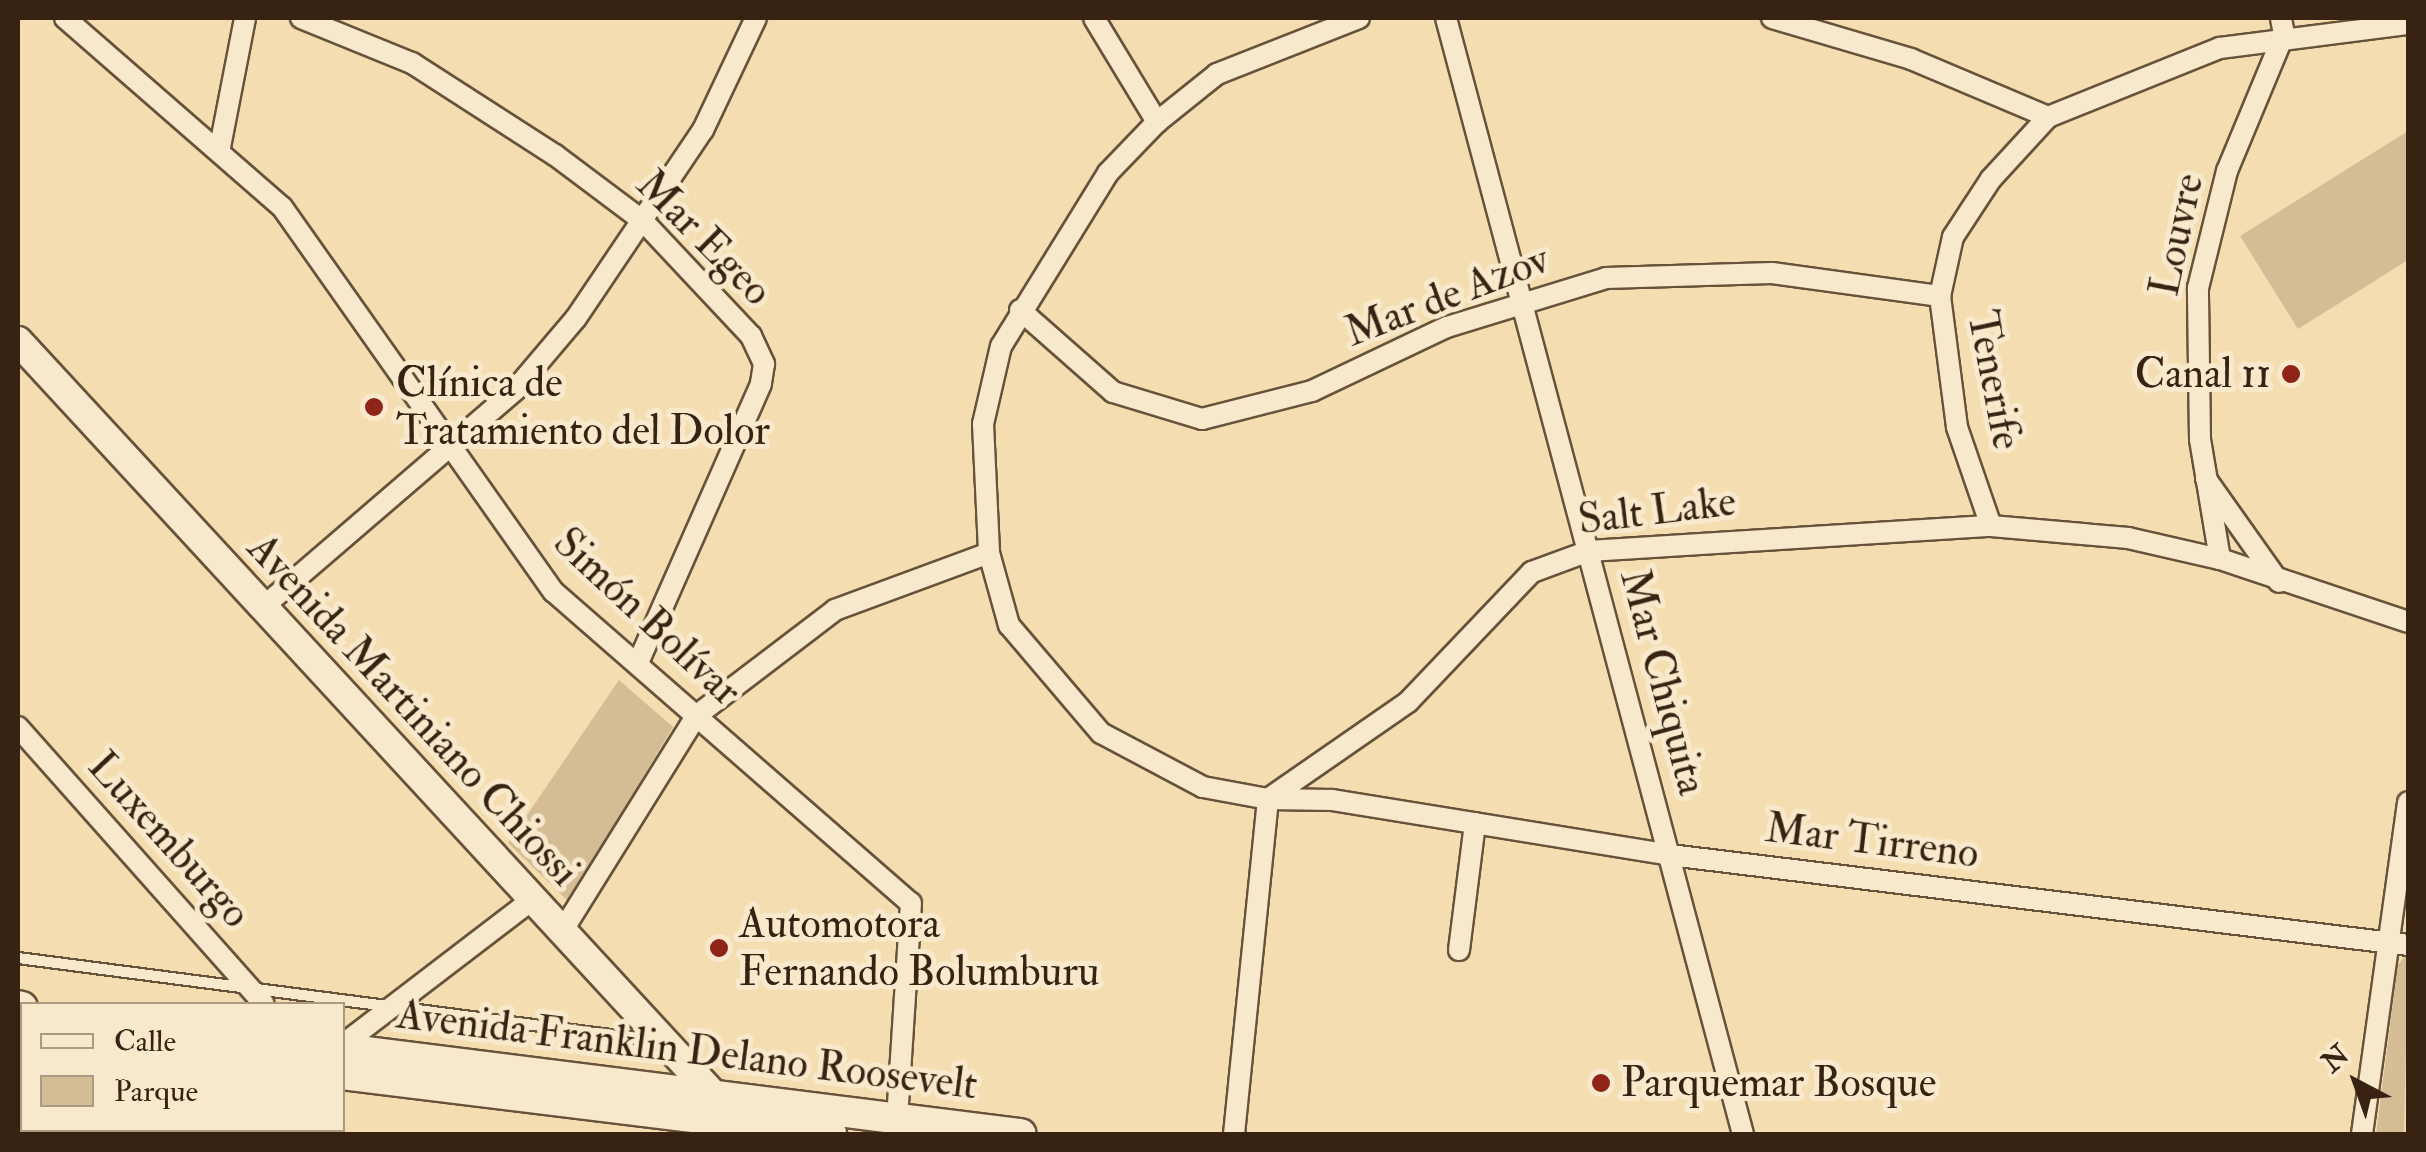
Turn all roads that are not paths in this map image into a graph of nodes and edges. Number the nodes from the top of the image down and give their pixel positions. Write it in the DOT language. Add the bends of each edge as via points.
graph roads {
  1 [pos="65,18"];
  2 [pos="244,18"];
  3 [pos="301,18"];
  4 [pos="756,18"];
  5 [pos="1094,18"];
  6 [pos="1359,18"];
  7 [pos="1446,18"];
  8 [pos="1772,18"];
  9 [pos="2408,24"];
  10 [pos="2283,26"];
  11 [pos="2048,118"];
  12 [pos="1157,122"];
  13 [pos="220,147"];
  14 [pos="643,221"];
  15 [pos="1940,296"];
  16 [pos="1524,300"];
  17 [pos="1020,310"];
  18 [pos="18,341"];
  19 [pos="452,447"];
  20 [pos="2204,478"];
  21 [pos="2236,520"];
  22 [pos="1992,526"];
  23 [pos="2211,528"];
  24 [pos="1589,551"];
  25 [pos="989,553"];
  26 [pos="2220,559"];
  27 [pos="2279,582"];
  28 [pos="264,607"];
  29 [pos="2408,622"];
  30 [pos="639,660"];
  31 [pos="696,716"];
  32 [pos="18,727"];
  33 [pos="1268,799"];
  34 [pos="2408,802"];
  35 [pos="1474,823"];
  36 [pos="1670,855"];
  37 [pos="534,898"];
  38 [pos="564,930"];
  39 [pos="2399,944"];
  40 [pos="1459,950"];
  41 [pos="18,958"];
  42 [pos="259,998"];
  43 [pos="319,1002"];
  44 [pos="345,1004"];
  45 [pos="394,1007"];
  46 [pos="664,1042"];
  47 [pos="345,1045"];
  48 [pos="345,1047"];
  49 [pos="345,1074"];
  50 [pos="715,1097"];
  51 [pos="897,1118"];
  52 [pos="742,1127"];
  53 [pos="831,1134"];
  54 [pos="1021,1134"];
  55 [pos="1234,1134"];
  56 [pos="1743,1134"];
  57 [pos="2362,1134"];
  1 -- 13 [label="street, Simón Bolívar"];
  2 -- 13 [label="street"];
  3 -- 14 [label="street, Mar Egeo" via="412,63"];
  4 -- 14 [label="street" via="704,130"];
  5 -- 12 [label="street"];
  6 -- 12 [label="street, Mar Tirreno" via="1217,74"];
  7 -- 16 [label="street, Mar Chiquita"];
  8 -- 11 [label="street" via="1911,59"];
  9 -- 10 [label="street, Tenerife"];
  10 -- 11 [label="street, Tenerife"];
  10 -- 20 [label="street, Louvre" via="2228,171 2198,288"];
  11 -- 15 [label="street, Tenerife" via="1953,237"];
  12 -- 17 [label="street, Mar Tirreno" via="1108,173"];
  13 -- 19 [label="street, Simón Bolívar" via="326,262"];
  14 -- 19 [label="street" via="515,390"];
  14 -- 30 [label="street, Mar Egeo" via="721,298 764,364 720,487"];
  15 -- 16 [label="street, Mar de Azov" via="1692,269"];
  15 -- 22 [label="street, Tenerife" via="1957,428"];
  16 -- 17 [label="street, Mar de Azov" via="1312,390 1202,419 1113,392"];
  16 -- 24 [label="street, Mar Chiquita"];
  17 -- 25 [label="street, Mar Tirreno" via="988,385 983,424"];
  18 -- 28 [label="street, Avenida Martiniano Chiossi"];
  19 -- 28 [label="street"];
  19 -- 30 [label="street, Simón Bolívar" via="531,566"];
  20 -- 21 [label="street"];
  20 -- 23 [label="street, Louvre"];
  21 -- 23 [label="street"];
  21 -- 27 [label="street"];
  22 -- 24 [label="street, Salt Lake"];
  22 -- 26 [label="street, Salt Lake" via="2128,538"];
  23 -- 26 [label="street, Louvre"];
  24 -- 33 [label="street, Salt Lake" via="1532,572 1408,702"];
  24 -- 36 [label="street, Mar Chiquita"];
  25 -- 31 [label="street" via="835,610"];
  25 -- 33 [label="street, Mar Tirreno" via="1008,624 1102,733 1203,788"];
  26 -- 27 [label="street, Salt Lake"];
  27 -- 29 [label="street, Salt Lake"];
  28 -- 37 [label="street, Avenida Martiniano Chiossi"];
  30 -- 31 [label="street, Simón Bolívar"];
  31 -- 38 [label="street"];
  31 -- 51 [label="street, Simón Bolívar" via="911,903"];
  32 -- 42 [label="street, Luxemburgo"];
  33 -- 35 [label="street, Mar Tirreno" via="1332,800"];
  33 -- 55 [label="street"];
  34 -- 39 [label="street"];
  35 -- 36 [label="street, Mar Tirreno"];
  35 -- 40 [label="street"];
  36 -- 39 [label="street, Mar Tirreno"];
  36 -- 56 [label="street, Mar Chiquita"];
  37 -- 38 [label="street, Avenida Martiniano Chiossi"];
  37 -- 45 [label="street"];
  38 -- 46 [label="street, Avenida Martiniano Chiossi"];
  39 -- 57 [label="street"];
  41 -- 42 [label="lane"];
  42 -- 43 [label="lane"];
  44 -- 45 [label="lane"];
  45 -- 46 [label="lane"];
  45 -- 47 [label="street"];
  46 -- 50 [label="street, Avenida Martiniano Chiossi"];
  48 -- 50 [label="main road, Avenida Franklin Delano Roosevelt"];
  49 -- 52 [label="main road, Avenida Franklin Delano Roosevelt"];
  50 -- 51 [label="main road, Avenida Franklin Delano Roosevelt"];
  50 -- 52 [label="street, Avenida Martiniano Chiossi"];
  51 -- 54 [label="main road, Avenida Franklin Delano Roosevelt"];
  52 -- 53 [label="main road, Avenida Franklin Delano Roosevelt"];
}
